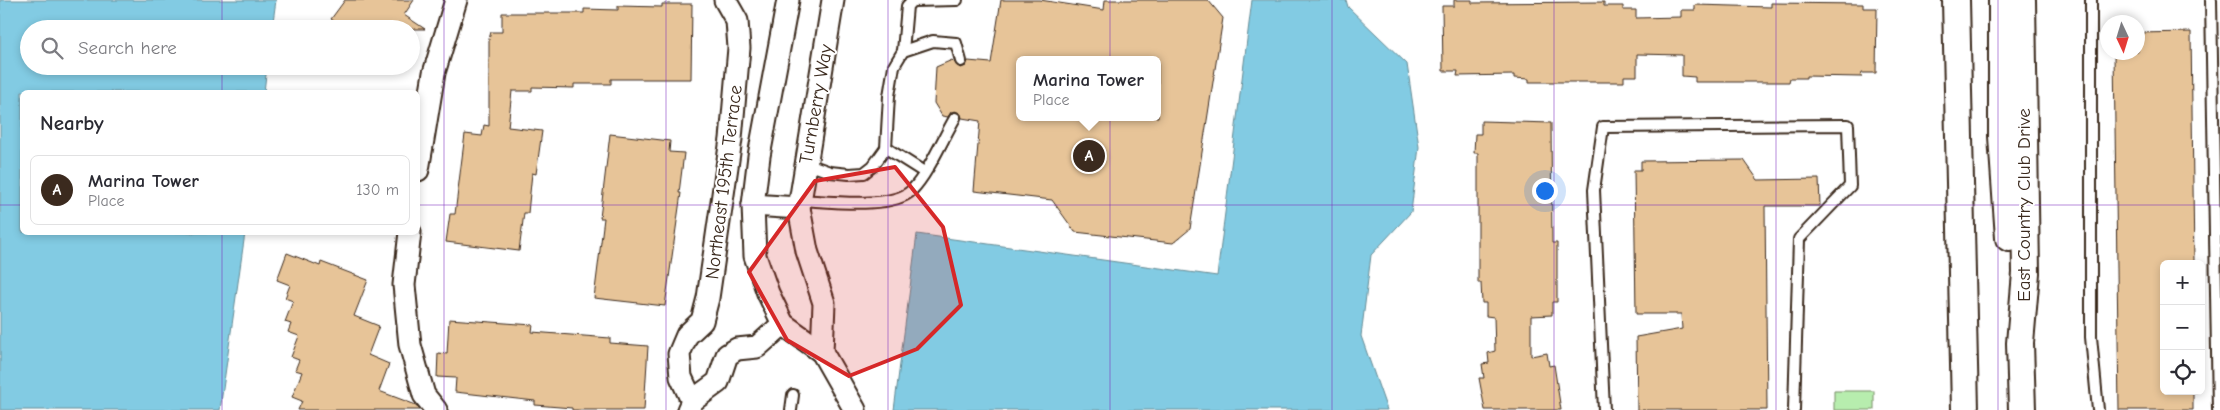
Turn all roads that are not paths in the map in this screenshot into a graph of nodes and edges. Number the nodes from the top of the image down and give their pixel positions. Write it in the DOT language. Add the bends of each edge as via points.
graph roads {
  1 [pos="456,0"];
  2 [pos="725,0"];
  3 [pos="788,0"];
  4 [pos="833,0"];
  5 [pos="957,0"];
  6 [pos="1956,0"];
  7 [pos="2002,0"];
  8 [pos="2022,0"];
  9 [pos="2091,0"];
  10 [pos="2211,0"];
  11 [pos="903,50"];
  12 [pos="961,61"];
  13 [pos="955,118"];
  14 [pos="886,148"];
  15 [pos="420,158"];
  16 [pos="805,163"];
  17 [pos="924,172"];
  18 [pos="800,204"];
  19 [pos="753,205"];
  20 [pos="410,235"];
  21 [pos="783,324"];
  22 [pos="2020,343"];
  23 [pos="822,352"];
  24 [pos="793,395"];
  25 [pos="690,406"];
  26 [pos="436,410"];
  27 [pos="791,410"];
  28 [pos="855,410"];
  29 [pos="1604,410"];
  30 [pos="1794,410"];
  31 [pos="1965,410"];
  32 [pos="2022,410"];
  33 [pos="2098,410"];
  34 [pos="2218,410"];
  1 -- 15 [label="street" via="434,73"];
  2 -- 25 [label="street, Northeast 195th Terrace" via="736,22 739,48 731,139 708,298 702,321 687,335 679,354 680,377"];
  3 -- 19 [label="street" via="758,156"];
  4 -- 16 [label="street, Turnberry Way"];
  5 -- 11 [label="lane" via="912,1 907,6"];
  6 -- 31 [label="street"];
  7 -- 22 [label="street" via="2002,136"];
  8 -- 22 [label="street, East Country Club Drive" via="2026,274"];
  9 -- 33 [label="lane" via="2091,337"];
  10 -- 34 [label="lane"];
  11 -- 12 [label="lane" via="933,41 956,43"];
  11 -- 14 [label="lane" via="894,66 890,89"];
  13 -- 17 [label="lane"];
  14 -- 16 [label="lane" via="864,173 830,172"];
  14 -- 17 [label="lane"];
  16 -- 18 [label="street, Turnberry Way"];
  17 -- 18 [label="lane" via="912,190 876,203"];
  18 -- 19 [label="street"];
  18 -- 23 [label="street, Turnberry Way" via="807,251 824,303"];
  19 -- 21 [label="street" via="755,256"];
  20 -- 26 [label="street" via="404,286 410,344 424,395"];
  21 -- 23 [label="street"];
  21 -- 25 [label="street" via="757,347 737,349 727,355 718,382"];
  22 -- 32 [label="street, East Country Club Drive"];
  23 -- 28 [label="street"];
  24 -- 27 [label="lane"];
  29 -- 30 [label="lane" via="1594,190 1603,126 1848,125 1850,186 1799,239"];
}
